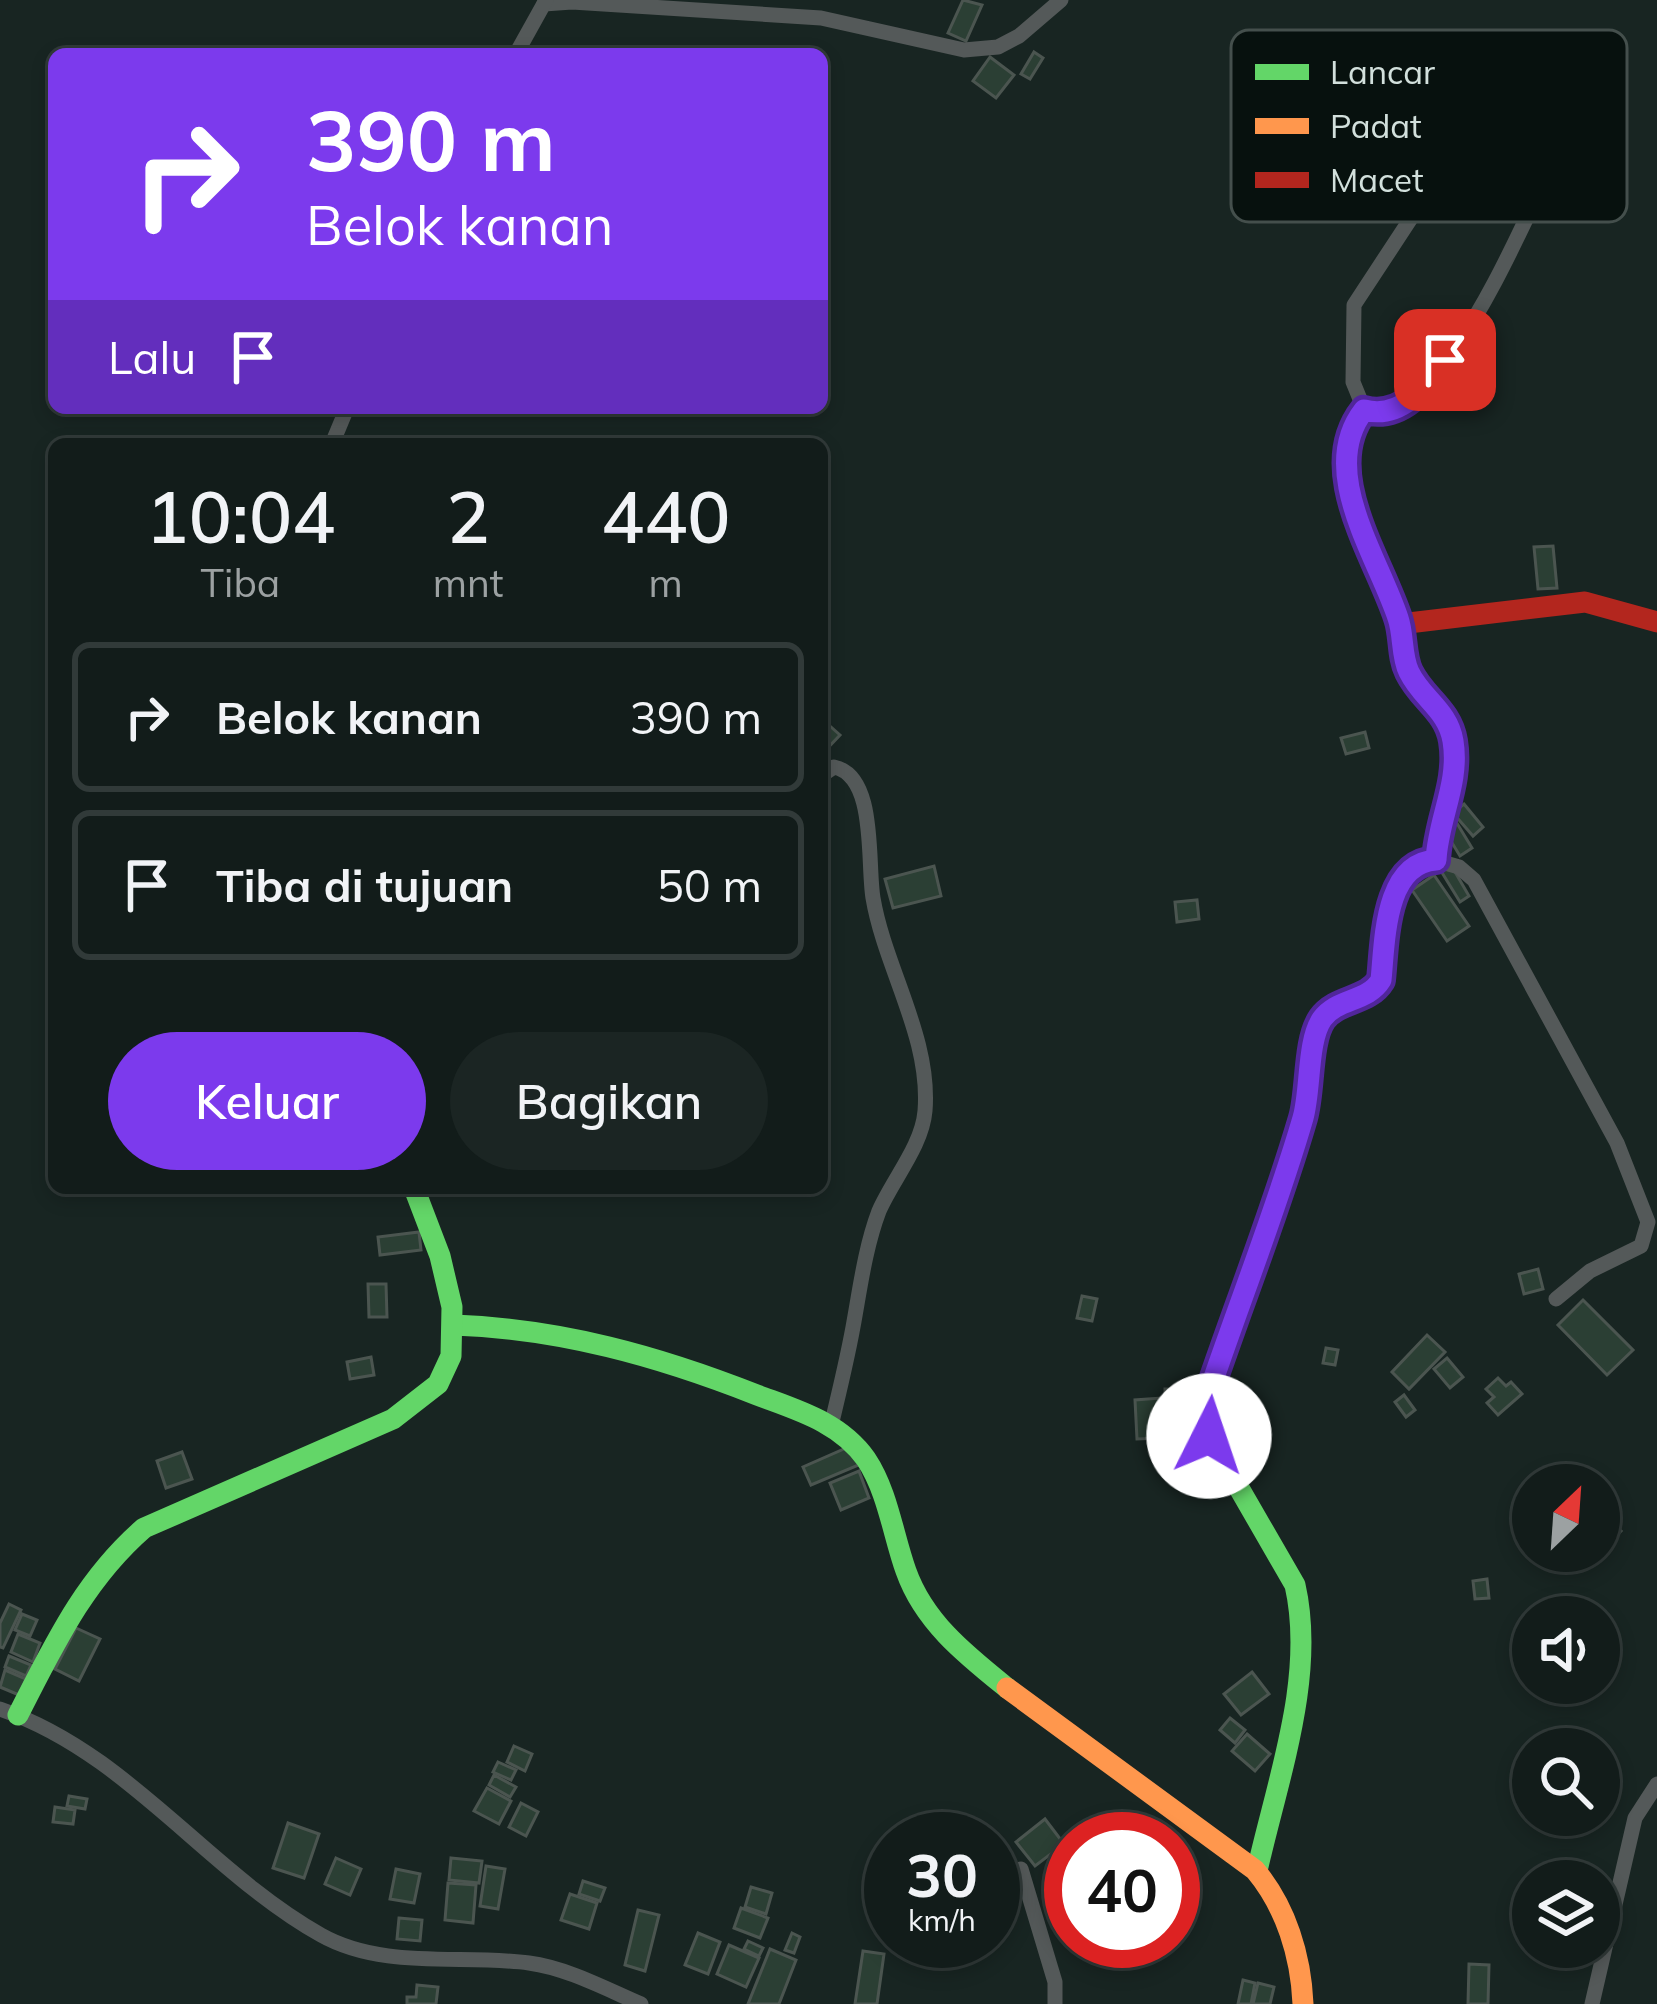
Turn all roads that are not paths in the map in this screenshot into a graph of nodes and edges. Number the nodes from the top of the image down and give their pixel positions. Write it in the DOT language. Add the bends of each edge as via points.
graph roads {
  1 [pos="1061,0"];
  2 [pos="545,2"];
  3 [pos="519,48"];
  4 [pos="1408,222"];
  5 [pos="1524,222"];
  6 [pos="1364,410"];
  7 [pos="1657,622"];
  8 [pos="1400,623"];
  9 [pos="828,771"];
  10 [pos="1436,860"];
  11 [pos="417,1194"];
  12 [pos="1556,1299"];
  13 [pos="454,1325"];
  14 [pos="832,1426"];
  15 [pos="9,1712"];
  16 [pos="1657,1784"];
  17 [pos="1021,1868"];
  18 [pos="1257,1871"];
  19 [pos="641,2004"];
  20 [pos="1055,2004"];
  21 [pos="1303,2004"];
  22 [pos="1592,2004"];
  1 -- 2 [label="street" via="998,47 964,50 820,18"];
  2 -- 3 [label="street"];
  4 -- 6 [label="street" via="1354,304 1353,382"];
  5 -- 6 [label="street" via="1426,386 1407,403"];
  6 -- 8 [label="street" via="1344,446 1346,473"];
  7 -- 8 [label="street" via="1585,602"];
  8 -- 10 [label="street" via="1409,673 1442,712 1454,745"];
  9 -- 14 [label="street" via="844,769 862,789 873,898 909,1013 925,1108 870,1241"];
  10 -- 12 [label="street" via="1474,880 1607,1123 1648,1222 1641,1246"];
  10 -- 18 [label="street" via="1401,880 1375,990 1343,1003 1318,1028 1293,1152 1208,1395 1209,1436 1303,1609"];
  11 -- 13 [label="street"];
  13 -- 14 [label="street" via="505,1326 655,1355"];
  13 -- 15 [label="street" via="442,1378 419,1402 349,1442 143,1528 118,1548 69,1610"];
  14 -- 18 [label="street" via="857,1444 877,1477 931,1618 1054,1724"];
  15 -- 19 [label="street" via="125,1780 324,1937 436,1960 530,1963"];
  16 -- 22 [label="street" via="1635,1817"];
  17 -- 20 [label="street"];
  18 -- 21 [label="street" via="1299,1962"];
}
